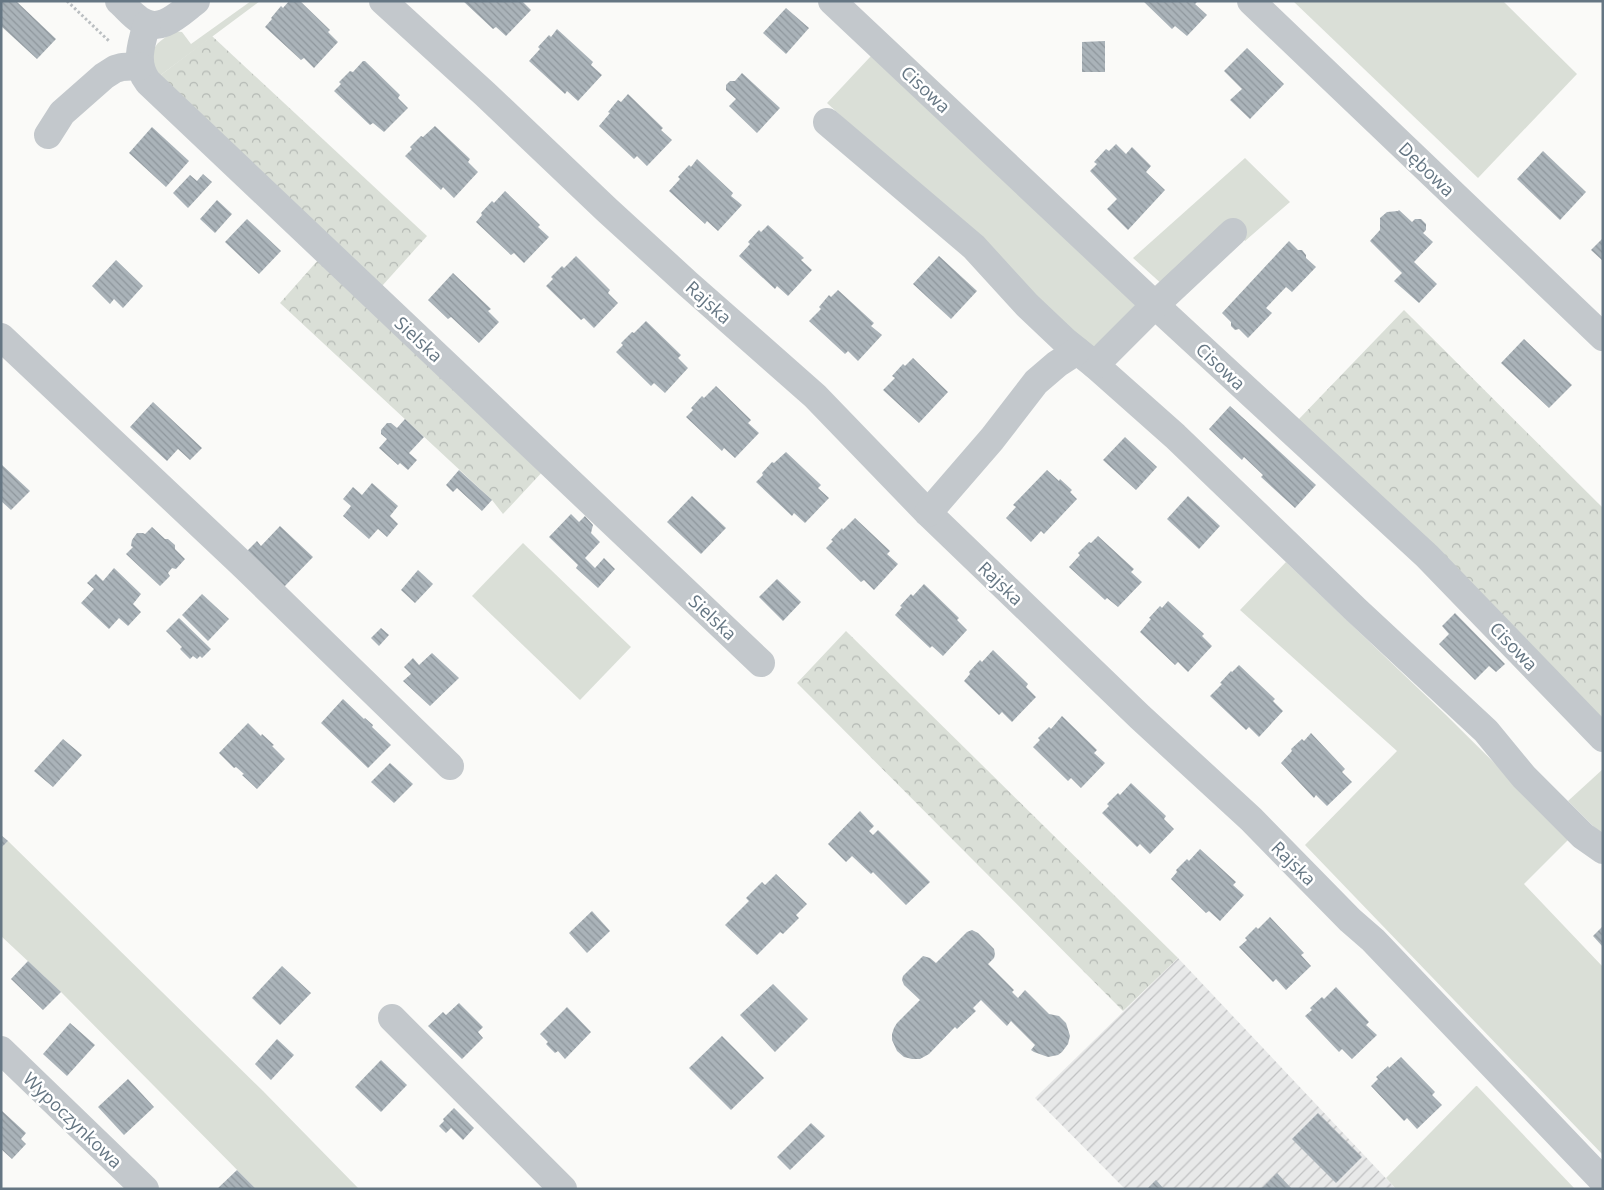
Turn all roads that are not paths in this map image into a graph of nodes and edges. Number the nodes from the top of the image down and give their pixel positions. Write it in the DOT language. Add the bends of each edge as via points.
graph roads {
  1 [pos="119,1"];
  2 [pos="196,1"];
  3 [pos="382,1"];
  4 [pos="832,1"];
  5 [pos="1252,1"];
  6 [pos="147,24"];
  7 [pos="140,66"];
  8 [pos="827,122"];
  9 [pos="48,135"];
  10 [pos="1234,232"];
  11 [pos="1155,305"];
  12 [pos="1,337"];
  13 [pos="1603,337"];
  14 [pos="1086,358"];
  15 [pos="928,514"];
  16 [pos="761,662"];
  17 [pos="1603,738"];
  18 [pos="450,766"];
  19 [pos="1603,850"];
  20 [pos="392,1018"];
  21 [pos="1,1050"];
  22 [pos="1603,1182"];
  23 [pos="145,1189"];
  24 [pos="563,1189"];
  1 -- 6 [label="street"];
  2 -- 6 [label="street" via="165,24"];
  3 -- 15 [label="street, Rajska" via="688,284 815,396"];
  4 -- 11 [label="street, Cisowa"];
  5 -- 13 [label="street, Dębowa"];
  6 -- 7 [label="street"];
  7 -- 9 [label="street" via="122,67 104,76 62,113"];
  7 -- 16 [label="street, Sielska" via="142,75 156,89"];
  8 -- 14 [label="street" via="974,247 1028,305"];
  10 -- 11 [label="street"];
  11 -- 14 [label="street"];
  11 -- 17 [label="street, Cisowa" via="1427,556"];
  12 -- 18 [label="street"];
  14 -- 15 [label="street" via="1057,364 1036,382"];
  14 -- 19 [label="street" via="1175,436 1486,731 1524,777 1583,836"];
  15 -- 22 [label="street, Rajska" via="1251,819 1373,940"];
  20 -- 24 [label="street"];
  21 -- 23 [label="street, Wypoczynkowa"];
}
